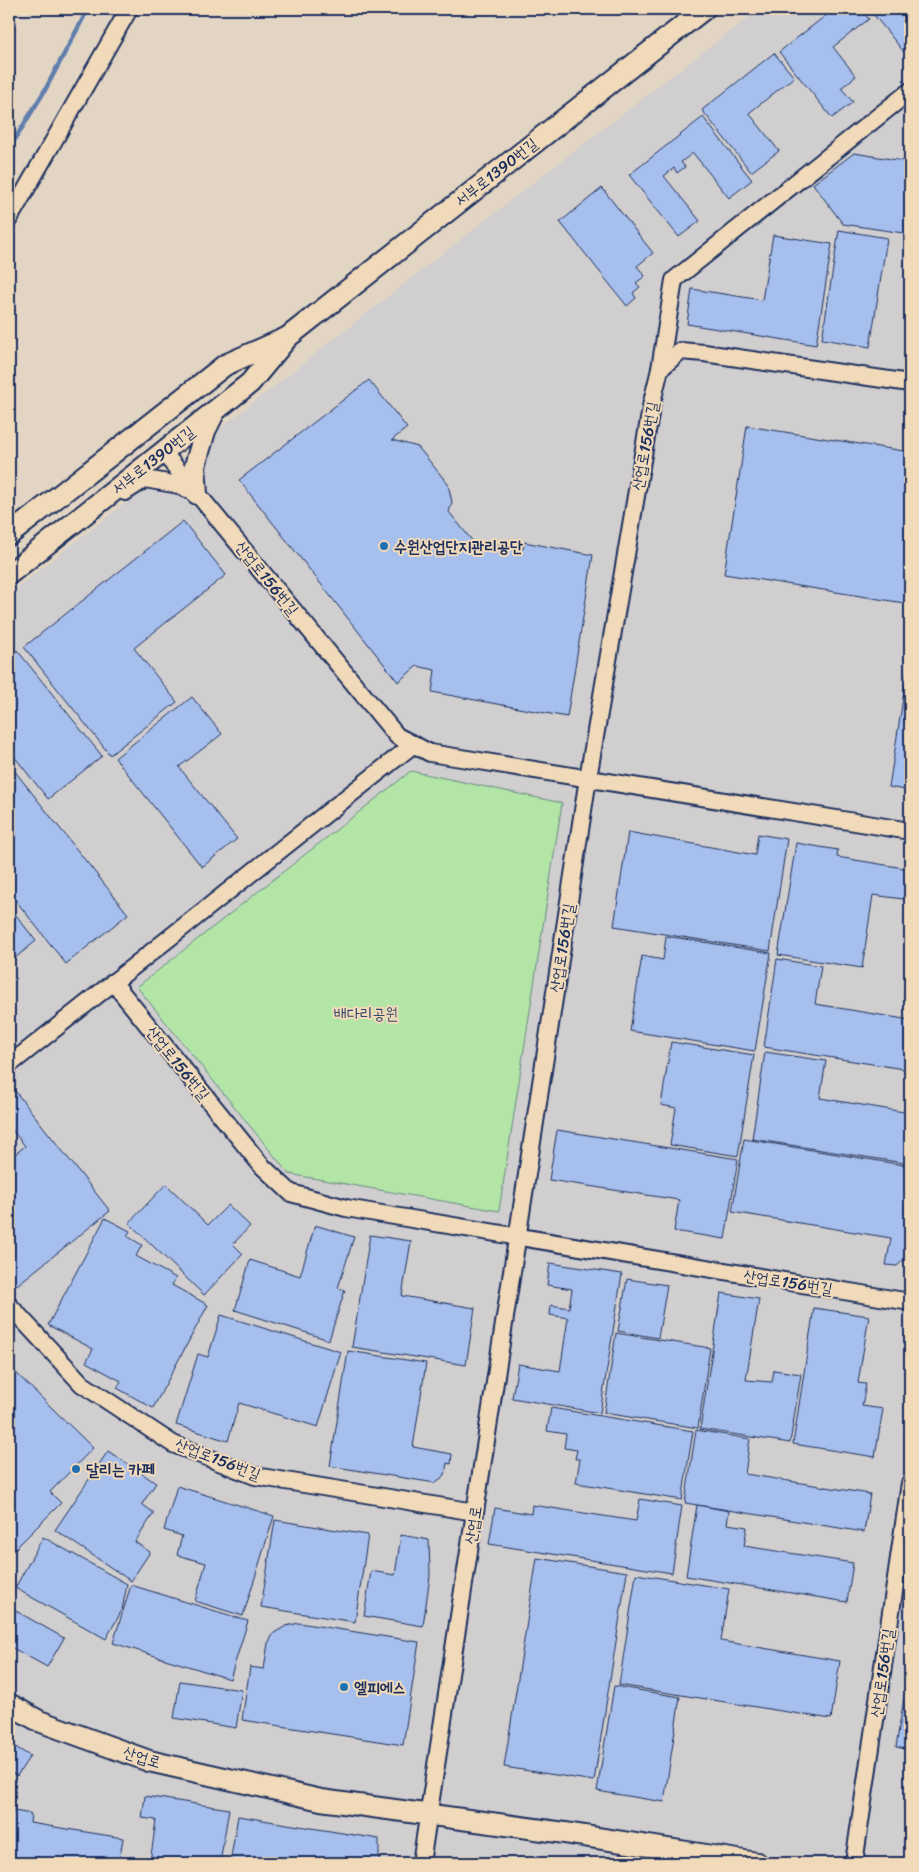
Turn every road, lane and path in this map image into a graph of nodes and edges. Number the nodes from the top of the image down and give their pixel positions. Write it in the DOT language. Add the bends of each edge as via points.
graph roads {
  1 [pos="129,9"];
  2 [pos="704,9"];
  3 [pos="910,91"];
  4 [pos="9,219"];
  5 [pos="288,337"];
  6 [pos="660,370"];
  7 [pos="910,383"];
  8 [pos="215,411"];
  9 [pos="144,429"];
  10 [pos="163,452"];
  11 [pos="197,494"];
  12 [pos="69,526"];
  13 [pos="9,535"];
  14 [pos="9,574"];
  15 [pos="414,744"];
  16 [pos="588,778"];
  17 [pos="910,831"];
  18 [pos="113,982"];
  19 [pos="9,1065"];
  20 [pos="518,1236"];
  21 [pos="910,1302"];
  22 [pos="9,1305"];
  23 [pos="910,1483"];
  24 [pos="476,1512"];
  25 [pos="9,1704"];
  26 [pos="429,1814"];
  27 [pos="422,1863"];
  28 [pos="757,1863"];
  29 [pos="854,1863"];
  1 -- 4 [label="street"];
  2 -- 5 [label="street, 서부로1390번길"];
  3 -- 6 [label="street, 산업로156번길" via="674,280"];
  5 -- 8 [label="street, 서부로1390번길" via="250,383"];
  5 -- 9 [label="street, 서부로1390번길" via="225,365"];
  6 -- 7 [label="street" via="680,352 704,353"];
  6 -- 16 [label="street, 산업로156번길"];
  8 -- 10 [label="street, 서부로1390번길"];
  8 -- 11 [label="street" via="195,466"];
  9 -- 10 [label="street"];
  9 -- 13 [label="street, 서부로1390번길"];
  10 -- 11 [label="street, 산업로156번길"];
  10 -- 12 [label="street, 서부로1390번길"];
  11 -- 12 [label="street" via="180,485 145,480"];
  11 -- 15 [label="street, 산업로156번길" via="397,736"];
  12 -- 14 [label="street, 서부로1390번길"];
  15 -- 16 [label="street, 산업로156번길" via="430,753"];
  15 -- 18 [label="street"];
  16 -- 17 [label="street, 산업로156번길"];
  16 -- 20 [label="street, 산업로156번길"];
  18 -- 19 [label="street"];
  18 -- 20 [label="street, 산업로156번길" via="261,1165 292,1193 346,1208"];
  20 -- 21 [label="street, 산업로156번길"];
  20 -- 24 [label="street, 산업로"];
  22 -- 24 [label="street, 산업로156번길" via="82,1384 174,1444 255,1476"];
  23 -- 29 [label="street, 산업로156번길"];
  24 -- 26 [label="street, 산업로"];
  25 -- 26 [label="street, 산업로" via="39,1721 149,1761 321,1800"];
  26 -- 27 [label="street, 산업로"];
  26 -- 28 [label="street, 산업로"];
}
